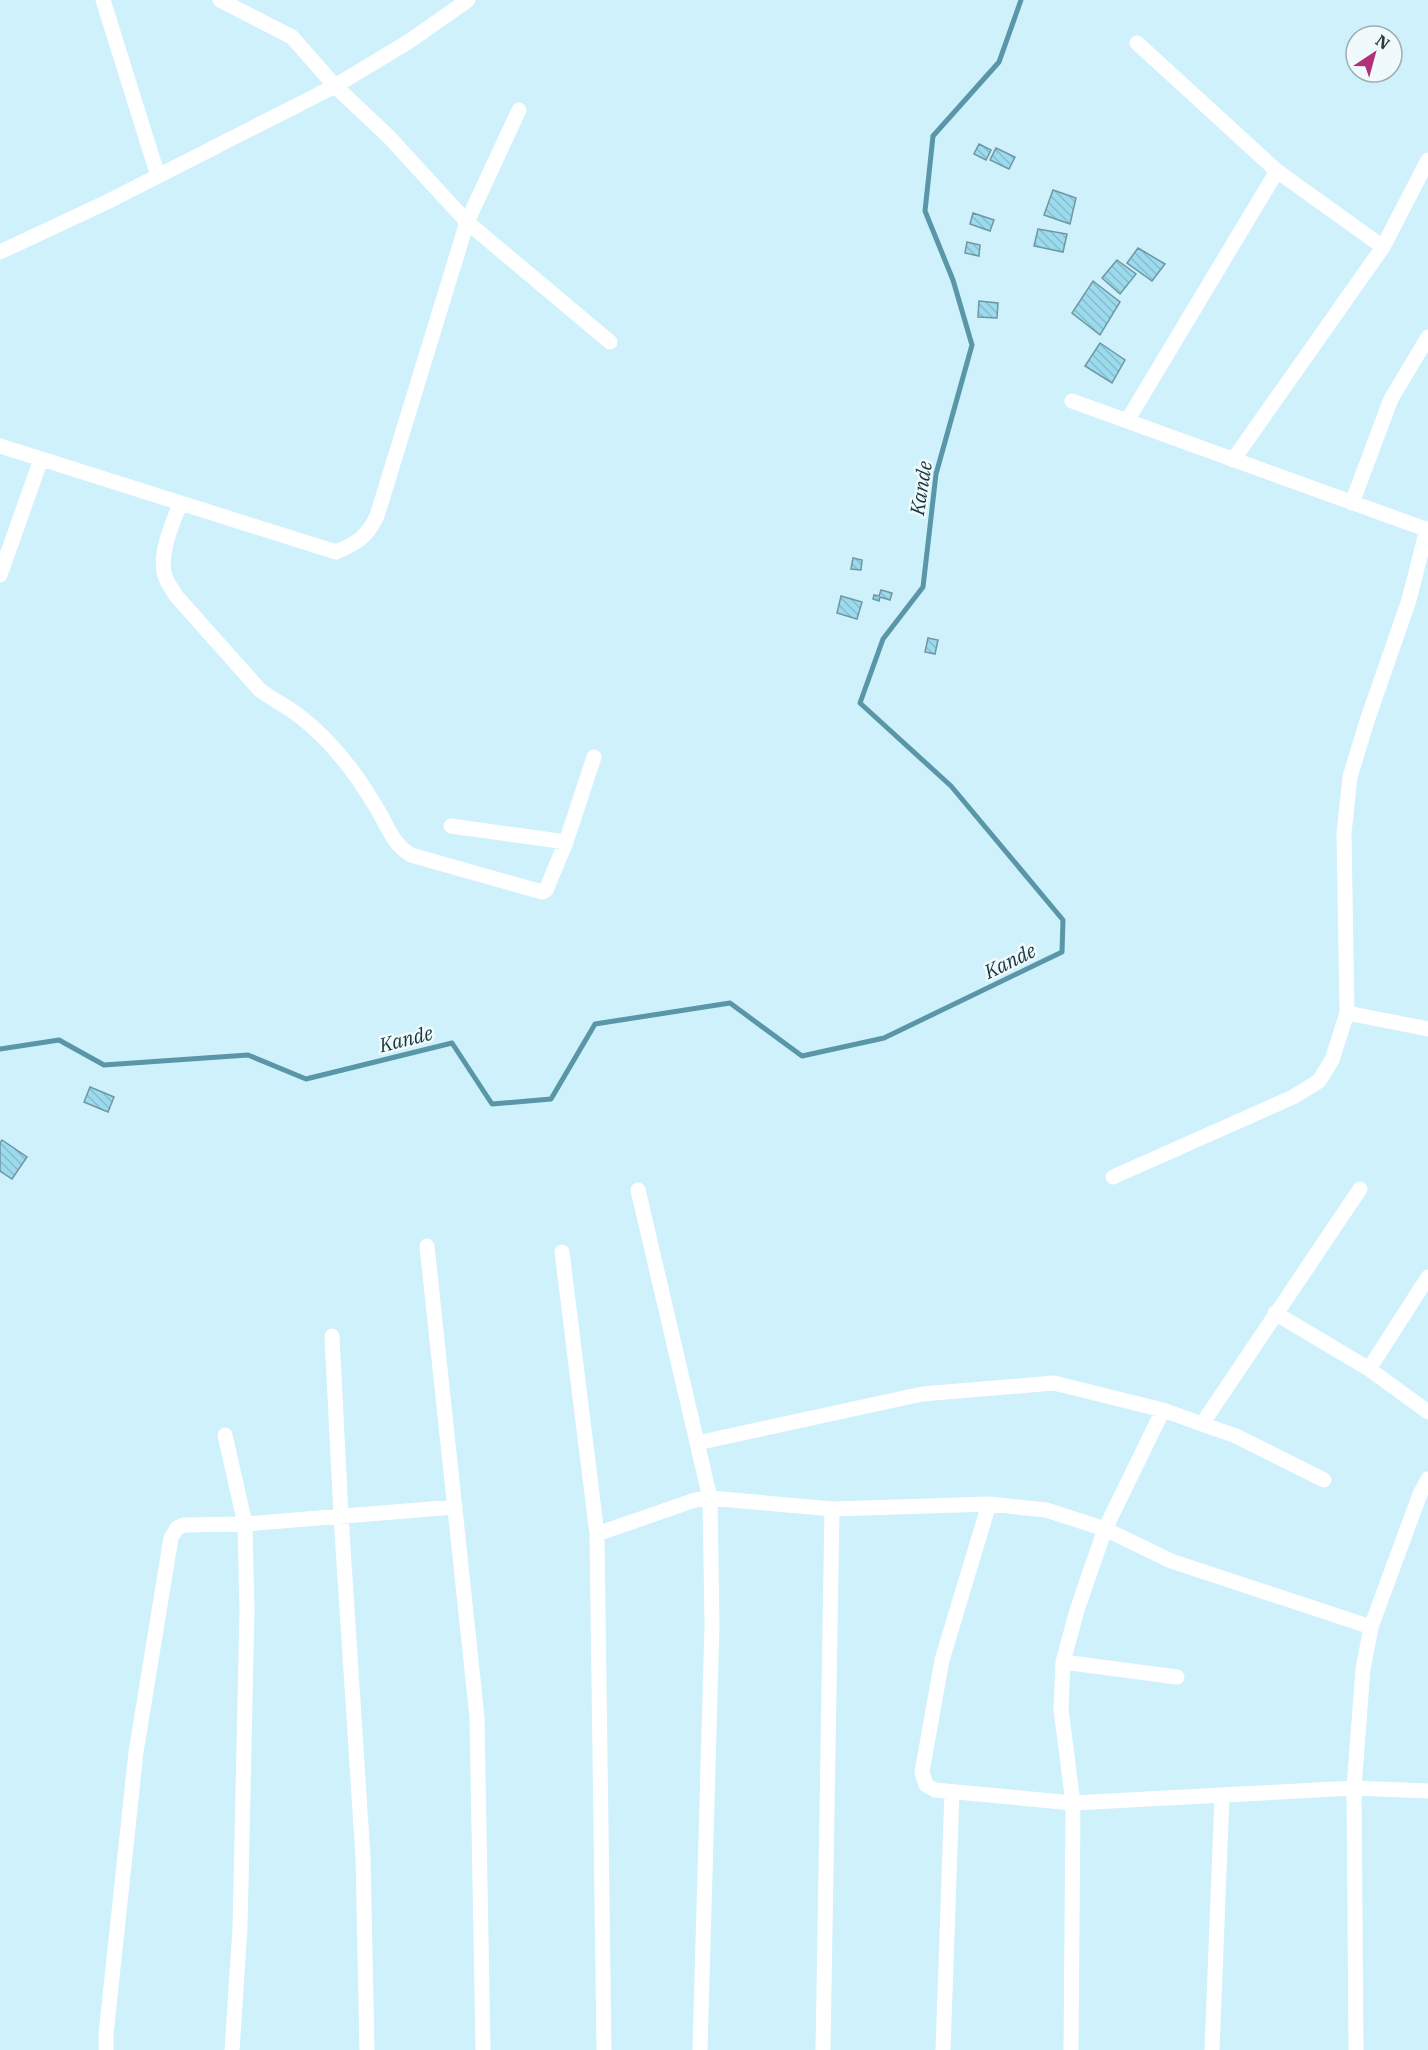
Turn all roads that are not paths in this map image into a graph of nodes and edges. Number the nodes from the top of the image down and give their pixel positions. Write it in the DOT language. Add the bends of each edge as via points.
graph roads {
  1 [pos="103,0"];
  2 [pos="220,0"];
  3 [pos="468,0"];
  4 [pos="1137,43"];
  5 [pos="335,86"];
  6 [pos="519,110"];
  7 [pos="1428,160"];
  8 [pos="1277,171"];
  9 [pos="158,176"];
  10 [pos="467,222"];
  11 [pos="1383,247"];
  12 [pos="0,252"];
  13 [pos="1428,337"];
  14 [pos="610,342"];
  15 [pos="1072,401"];
  16 [pos="1127,422"];
  17 [pos="0,446"];
  18 [pos="41,459"];
  19 [pos="1233,460"];
  20 [pos="180,503"];
  21 [pos="1352,503"];
  22 [pos="1427,529"];
  23 [pos="0,575"];
  24 [pos="594,758"];
  25 [pos="452,826"];
  26 [pos="566,842"];
  27 [pos="1347,1012"];
  28 [pos="1428,1029"];
  29 [pos="1113,1177"];
  30 [pos="1360,1189"];
  31 [pos="638,1190"];
  32 [pos="427,1246"];
  33 [pos="562,1252"];
  34 [pos="1428,1277"];
  35 [pos="1275,1313"];
  36 [pos="332,1336"];
  37 [pos="1369,1369"];
  38 [pos="1163,1410"];
  39 [pos="1428,1412"];
  40 [pos="1202,1424"];
  41 [pos="225,1435"];
  42 [pos="697,1443"];
  43 [pos="1324,1479"];
  44 [pos="1428,1479"];
  45 [pos="710,1497"];
  46 [pos="989,1504"];
  47 [pos="455,1507"];
  48 [pos="832,1509"];
  49 [pos="341,1516"];
  50 [pos="245,1524"];
  51 [pos="1105,1529"];
  52 [pos="597,1534"];
  53 [pos="1371,1627"];
  54 [pos="1063,1662"];
  55 [pos="1177,1677"];
  56 [pos="1354,1788"];
  57 [pos="1428,1791"];
  58 [pos="952,1792"];
  59 [pos="1222,1796"];
  60 [pos="1073,1803"];
  61 [pos="106,2050"];
  62 [pos="232,2050"];
  63 [pos="367,2050"];
  64 [pos="483,2050"];
  65 [pos="604,2050"];
  66 [pos="700,2050"];
  67 [pos="823,2050"];
  68 [pos="943,2050"];
  69 [pos="1071,2050"];
  70 [pos="1212,2050"];
  71 [pos="1356,2050"];
  1 -- 9 [label="street"];
  2 -- 5 [label="street" via="292,37"];
  3 -- 5 [label="street"];
  4 -- 8 [label="street"];
  5 -- 9 [label="street"];
  5 -- 10 [label="street"];
  6 -- 10 [label="street"];
  7 -- 11 [label="street"];
  8 -- 11 [label="street"];
  8 -- 16 [label="street"];
  9 -- 12 [label="street"];
  10 -- 14 [label="street"];
  10 -- 20 [label="street" via="377,516 356,544 336,552"];
  11 -- 19 [label="street"];
  13 -- 21 [label="street" via="1391,399"];
  15 -- 16 [label="street"];
  16 -- 19 [label="street"];
  17 -- 18 [label="street"];
  18 -- 20 [label="street"];
  18 -- 23 [label="street"];
  19 -- 21 [label="street"];
  20 -- 26 [label="street" via="165,548 168,584 260,689 315,729 338,754 360,780 403,850 542,892 549,887"];
  21 -- 22 [label="street"];
  22 -- 27 [label="street" via="1409,600 1350,777 1344,833"];
  24 -- 26 [label="street"];
  25 -- 26 [label="street"];
  27 -- 28 [label="street"];
  27 -- 29 [label="street" via="1332,1060 1319,1081 1293,1097"];
  30 -- 35 [label="street"];
  31 -- 42 [label="street"];
  32 -- 47 [label="street"];
  33 -- 52 [label="street"];
  34 -- 37 [label="street"];
  35 -- 37 [label="street"];
  35 -- 40 [label="street"];
  36 -- 49 [label="street"];
  37 -- 39 [label="street"];
  38 -- 40 [label="street"];
  38 -- 42 [label="street" via="1054,1383 990,1387 922,1394"];
  38 -- 51 [label="street"];
  40 -- 43 [label="street" via="1236,1436"];
  41 -- 50 [label="street"];
  42 -- 45 [label="street"];
  44 -- 53 [label="street"];
  45 -- 48 [label="street"];
  45 -- 52 [label="street"];
  45 -- 66 [label="street" via="712,1625"];
  46 -- 48 [label="street"];
  46 -- 51 [label="street" via="1046,1510"];
  46 -- 58 [label="street" via="942,1660 922,1772 926,1785"];
  47 -- 49 [label="street"];
  47 -- 64 [label="street" via="477,1717"];
  48 -- 67 [label="street"];
  49 -- 50 [label="street"];
  49 -- 63 [label="street" via="363,1857"];
  50 -- 61 [label="street" via="184,1525 171,1538 136,1752"];
  50 -- 62 [label="street" via="247,1609 240,1928"];
  51 -- 53 [label="street" via="1171,1561"];
  51 -- 54 [label="street"];
  52 -- 65 [label="street"];
  53 -- 56 [label="street" via="1363,1670"];
  54 -- 55 [label="street"];
  54 -- 60 [label="street" via="1061,1709"];
  56 -- 57 [label="street"];
  56 -- 59 [label="street"];
  56 -- 71 [label="street"];
  58 -- 60 [label="street"];
  58 -- 68 [label="street"];
  59 -- 60 [label="street"];
  59 -- 70 [label="street"];
  60 -- 69 [label="street"];
}
